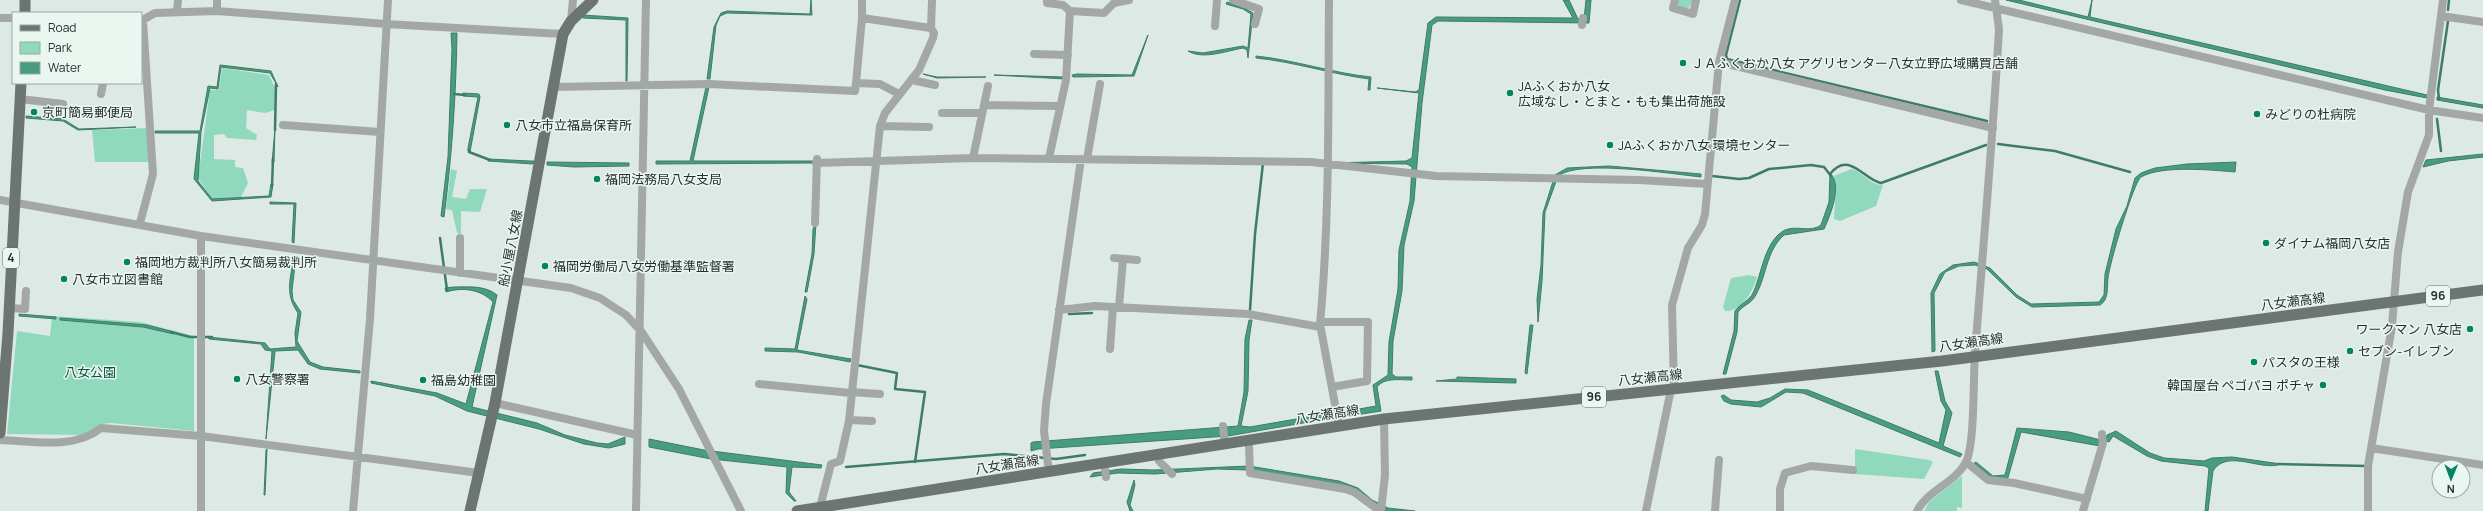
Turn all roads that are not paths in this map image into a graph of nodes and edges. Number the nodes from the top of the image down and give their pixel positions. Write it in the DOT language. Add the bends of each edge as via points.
graph roads {
  1 [pos="25,0"];
  2 [pos="178,0"];
  3 [pos="217,0"];
  4 [pos="388,0"];
  5 [pos="573,0"];
  6 [pos="593,0"];
  7 [pos="646,0"];
  8 [pos="862,0"];
  9 [pos="932,0"];
  10 [pos="1047,0"];
  11 [pos="1129,0"];
  12 [pos="1233,0"];
  13 [pos="1329,0"];
  14 [pos="1675,0"];
  15 [pos="1696,0"];
  16 [pos="1735,0"];
  17 [pos="1961,0"];
  18 [pos="2443,0"];
  19 [pos="1217,1"];
  20 [pos="1996,4"];
  21 [pos="177,11"];
  22 [pos="217,11"];
  23 [pos="1070,11"];
  24 [pos="25,12"];
  25 [pos="2441,16"];
  26 [pos="0,18"];
  27 [pos="12,18"];
  28 [pos="862,18"];
  29 [pos="142,21"];
  30 [pos="571,21"];
  31 [pos="2483,22"];
  32 [pos="386,24"];
  33 [pos="1255,24"];
  34 [pos="1215,26"];
  35 [pos="931,28"];
  36 [pos="563,34"];
  37 [pos="1034,54"];
  38 [pos="1068,55"];
  39 [pos="1719,62"];
  40 [pos="912,80"];
  41 [pos="856,83"];
  42 [pos="21,84"];
  43 [pos="104,84"];
  44 [pos="644,84"];
  45 [pos="1100,84"];
  46 [pos="936,85"];
  47 [pos="988,86"];
  48 [pos="554,87"];
  49 [pos="101,94"];
  50 [pos="899,94"];
  51 [pos="20,99"];
  52 [pos="63,104"];
  53 [pos="1060,106"];
  54 [pos="983,109"];
  55 [pos="2429,110"];
  56 [pos="942,113"];
  57 [pos="2483,118"];
  58 [pos="283,125"];
  59 [pos="880,126"];
  60 [pos="929,127"];
  61 [pos="1993,128"];
  62 [pos="380,132"];
  63 [pos="973,158"];
  64 [pos="1049,158"];
  65 [pos="1084,159"];
  66 [pos="876,161"];
  67 [pos="1328,164"];
  68 [pos="1707,184"];
  69 [pos="0,200"];
  70 [pos="14,202"];
  71 [pos="815,222"];
  72 [pos="140,223"];
  73 [pos="200,236"];
  74 [pos="460,238"];
  75 [pos="1114,258"];
  76 [pos="1123,259"];
  77 [pos="372,260"];
  78 [pos="1137,260"];
  79 [pos="460,273"];
  80 [pos="518,281"];
  81 [pos="2483,290"];
  82 [pos="26,291"];
  83 [pos="2393,302"];
  84 [pos="1116,307"];
  85 [pos="9,308"];
  86 [pos="1059,310"];
  87 [pos="1320,325"];
  88 [pos="640,331"];
  89 [pos="4,332"];
  90 [pos="1110,349"];
  91 [pos="1974,356"];
  92 [pos="759,384"];
  93 [pos="1332,387"];
  94 [pos="1673,389"];
  95 [pos="851,392"];
  96 [pos="880,394"];
  97 [pos="495,403"];
  98 [pos="1384,419"];
  99 [pos="849,420"];
  100 [pos="872,421"];
  101 [pos="1223,426"];
  102 [pos="1339,426"];
  103 [pos="0,433"];
  104 [pos="638,435"];
  105 [pos="201,436"];
  106 [pos="1224,438"];
  107 [pos="2103,438"];
  108 [pos="0,440"];
  109 [pos="1249,446"];
  110 [pos="2371,448"];
  111 [pos="358,457"];
  112 [pos="1967,459"];
  113 [pos="1719,460"];
  114 [pos="1159,461"];
  115 [pos="2483,465"];
  116 [pos="1049,467"];
  117 [pos="1853,470"];
  118 [pos="1170,472"];
  119 [pos="479,473"];
  120 [pos="2087,499"];
  121 [pos="820,509"];
  122 [pos="1381,509"];
  123 [pos="201,511"];
  124 [pos="353,511"];
  125 [pos="470,511"];
  126 [pos="636,511"];
  127 [pos="741,511"];
  128 [pos="797,511"];
  129 [pos="1646,511"];
  130 [pos="1715,511"];
  131 [pos="1780,511"];
  132 [pos="1917,511"];
  133 [pos="2083,511"];
  134 [pos="2368,511"];
  1 -- 24 [label="main road"];
  2 -- 21 [label="street"];
  3 -- 22 [label="street"];
  4 -- 32 [label="street"];
  5 -- 30 [label="street"];
  6 -- 30 [label="main road, 船小屋八女線"];
  7 -- 44 [label="street"];
  8 -- 28 [label="street"];
  9 -- 35 [label="street"];
  10 -- 23 [label="street" via="1047,3 1063,5"];
  11 -- 23 [label="street" via="1114,3 1104,13"];
  12 -- 33 [label="street" via="1259,9"];
  13 -- 67 [label="street"];
  14 -- 15 [label="street" via="1673,8 1693,14"];
  16 -- 39 [label="street"];
  17 -- 20 [label="street"];
  18 -- 25 [label="street"];
  19 -- 34 [label="street"];
  20 -- 55 [label="street"];
  20 -- 61 [label="street" via="1999,29"];
  21 -- 22 [label="street"];
  21 -- 29 [label="street" via="155,13"];
  22 -- 32 [label="street"];
  23 -- 38 [label="street"];
  25 -- 31 [label="street"];
  25 -- 55 [label="street"];
  26 -- 27 [label="street"];
  28 -- 35 [label="street"];
  28 -- 41 [label="street"];
  29 -- 72 [label="street" via="153,174"];
  30 -- 36 [label="main road, 船小屋八女線"];
  32 -- 36 [label="street"];
  32 -- 62 [label="street"];
  35 -- 40 [label="street" via="933,38"];
  36 -- 48 [label="main road, 船小屋八女線"];
  37 -- 38 [label="street"];
  38 -- 53 [label="street"];
  39 -- 61 [label="street"];
  39 -- 68 [label="street"];
  40 -- 46 [label="street"];
  40 -- 50 [label="street"];
  41 -- 44 [label="street" via="855,91 709,84"];
  41 -- 50 [label="street" via="880,84"];
  42 -- 51 [label="main road, 4"];
  43 -- 49 [label="street"];
  44 -- 48 [label="street"];
  44 -- 88 [label="street"];
  45 -- 65 [label="street"];
  47 -- 54 [label="street"];
  48 -- 80 [label="main road, 船小屋八女線"];
  50 -- 59 [label="street" via="885,113"];
  51 -- 52 [label="street"];
  51 -- 70 [label="main road, 4"];
  53 -- 54 [label="street"];
  53 -- 64 [label="street"];
  54 -- 56 [label="street"];
  54 -- 63 [label="street"];
  55 -- 57 [label="street"];
  55 -- 83 [label="street" via="2429,135 2408,192"];
  58 -- 62 [label="street"];
  59 -- 60 [label="street"];
  59 -- 66 [label="street"];
  61 -- 91 [label="street"];
  62 -- 77 [label="street"];
  63 -- 64 [label="street"];
  63 -- 66 [label="street"];
  64 -- 65 [label="street"];
  65 -- 67 [label="street"];
  65 -- 86 [label="street"];
  66 -- 71 [label="street" via="817,161"];
  66 -- 95 [label="street"];
  67 -- 68 [label="street" via="1419,174"];
  67 -- 87 [label="street" via="1326,256"];
  68 -- 94 [label="street" via="1702,225 1688,248 1672,305"];
  69 -- 70 [label="street"];
  70 -- 72 [label="street"];
  70 -- 85 [label="main road, 4"];
  72 -- 73 [label="street"];
  73 -- 77 [label="street"];
  73 -- 105 [label="street"];
  74 -- 79 [label="street"];
  75 -- 76 [label="street"];
  76 -- 78 [label="street"];
  76 -- 84 [label="street"];
  77 -- 79 [label="street"];
  77 -- 111 [label="street" via="368,351"];
  79 -- 80 [label="street"];
  80 -- 88 [label="street" via="571,288 600,298 626,315"];
  80 -- 97 [label="main road, 船小屋八女線"];
  81 -- 83 [label="main road, 八女瀬高線 / 96"];
  82 -- 85 [label="street" via="24,309"];
  83 -- 91 [label="main road, 八女瀬高線 / 96"];
  83 -- 110 [label="street" via="2388,355"];
  84 -- 86 [label="street" via="1095,306"];
  84 -- 87 [label="street" via="1248,314"];
  84 -- 90 [label="street"];
  85 -- 89 [label="main road, 4"];
  86 -- 116 [label="street" via="1046,404 1045,439"];
  87 -- 93 [label="street"];
  87 -- 93 [label="street" via="1368,322 1367,381"];
  88 -- 104 [label="street"];
  88 -- 127 [label="street" via="679,389"];
  89 -- 103 [label="main road, 4"];
  91 -- 94 [label="main road, 八女瀬高線 / 96"];
  91 -- 112 [label="street"];
  92 -- 95 [label="street"];
  93 -- 102 [label="street"];
  94 -- 98 [label="main road, 八女瀬高線 / 96"];
  94 -- 129 [label="street"];
  95 -- 96 [label="street"];
  95 -- 99 [label="street"];
  97 -- 104 [label="street"];
  97 -- 119 [label="main road, 船小屋八女線"];
  98 -- 102 [label="main road, 八女瀬高線 / 96"];
  98 -- 122 [label="street" via="1385,474"];
  99 -- 100 [label="street"];
  99 -- 121 [label="street" via="840,461 830,464"];
  101 -- 106 [label="street"];
  102 -- 116 [label="main road, 八女瀬高線 / 96"];
  104 -- 126 [label="street"];
  105 -- 108 [label="street" via="101,428 91,436 63,443"];
  105 -- 111 [label="street"];
  105 -- 123 [label="street"];
  107 -- 120 [label="street"];
  109 -- 122 [label="street" via="1250,473 1345,489"];
  110 -- 115 [label="street"];
  110 -- 134 [label="street" via="2368,466"];
  111 -- 119 [label="street"];
  111 -- 124 [label="street" via="352,479"];
  112 -- 120 [label="street" via="1988,480"];
  112 -- 132 [label="street" via="1956,474 1936,490"];
  113 -- 130 [label="street"];
  114 -- 118 [label="street"];
  116 -- 121 [label="main road, 八女瀬高線 / 96"];
  117 -- 131 [label="street" via="1811,466 1785,473 1780,489"];
  119 -- 125 [label="main road, 船小屋八女線"];
  120 -- 133 [label="street"];
  121 -- 128 [label="main road, 八女瀬高線 / 96"];
}
